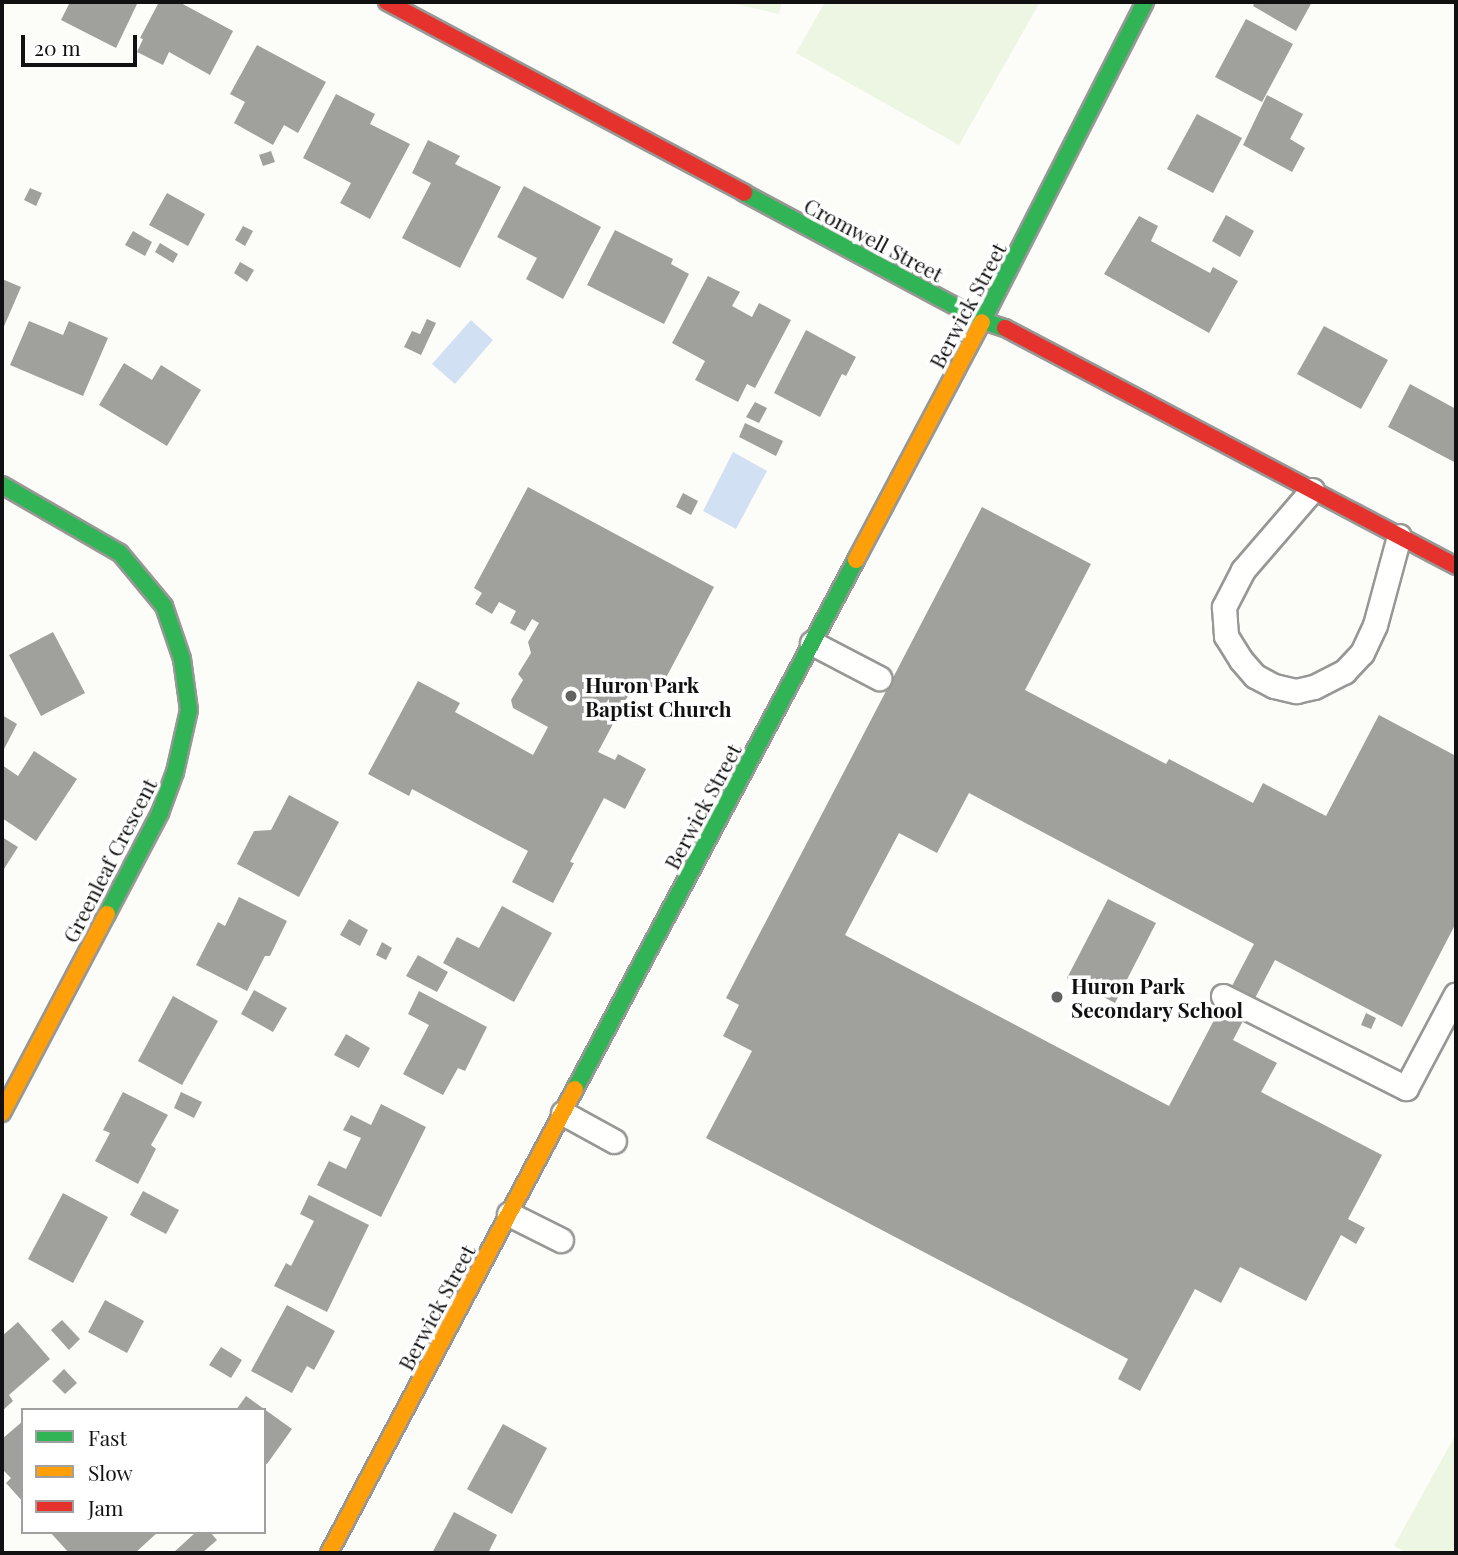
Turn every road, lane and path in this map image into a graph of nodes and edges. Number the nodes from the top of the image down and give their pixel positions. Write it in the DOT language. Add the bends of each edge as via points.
graph roads {
  1 [pos="387,2"];
  2 [pos="1145,2"];
  3 [pos="983,321"];
  4 [pos="2,485"];
  5 [pos="1312,490"];
  6 [pos="1399,536"];
  7 [pos="1456,566"];
  8 [pos="812,643"];
  9 [pos="879,678"];
  10 [pos="1456,995"];
  11 [pos="1223,996"];
  12 [pos="2,1113"];
  13 [pos="563,1113"];
  14 [pos="614,1141"];
  15 [pos="509,1214"];
  16 [pos="561,1240"];
  17 [pos="329,1553"];
  1 -- 3 [label="street, Cromwell Street"];
  2 -- 3 [label="street, Berwick Street"];
  3 -- 5 [label="street, Cromwell Street" via="1014,331"];
  3 -- 8 [label="street, Berwick Street"];
  4 -- 12 [label="street, Greenleaf Crescent" via="85,529 120,553 144,579 164,606 182,659 189,710 160,813"];
  5 -- 6 [label="street, Cromwell Street"];
  5 -- 6 [label="lane" via="1243,570 1224,607 1226,636 1255,676 1296,691 1344,672 1362,653 1375,625"];
  6 -- 7 [label="street, Cromwell Street"];
  8 -- 9 [label="lane"];
  8 -- 13 [label="street, Berwick Street"];
  10 -- 11 [label="lane" via="1406,1088"];
  13 -- 14 [label="lane"];
  13 -- 15 [label="street, Berwick Street"];
  15 -- 16 [label="lane"];
  15 -- 17 [label="street, Berwick Street"];
}
